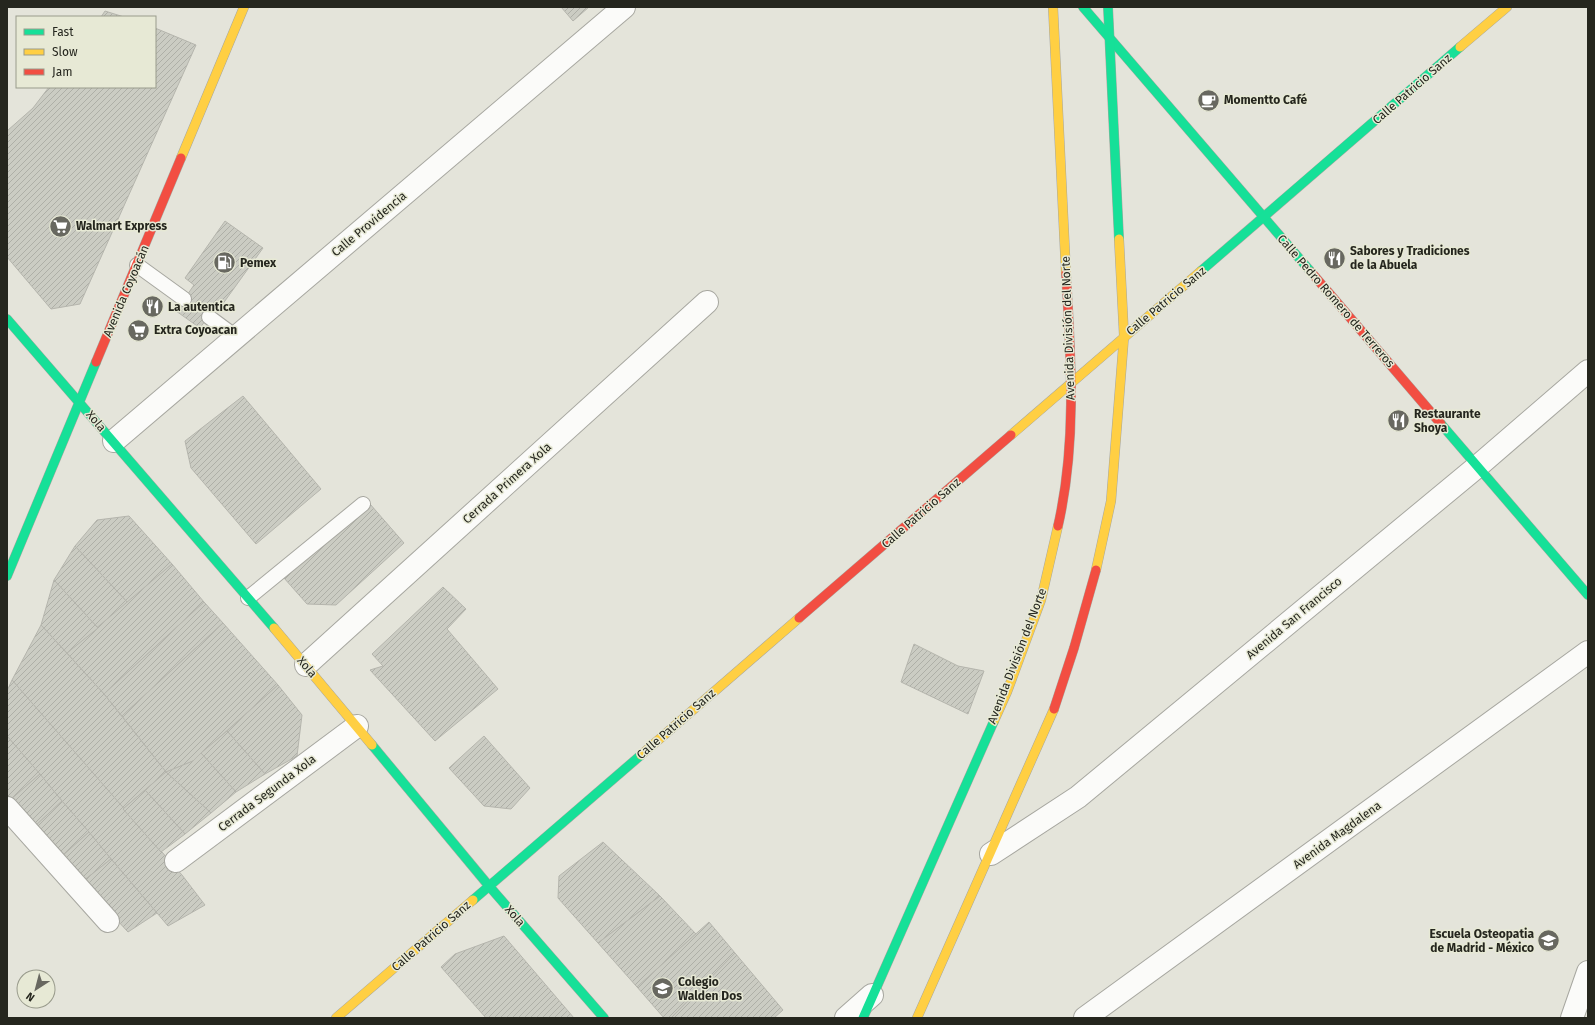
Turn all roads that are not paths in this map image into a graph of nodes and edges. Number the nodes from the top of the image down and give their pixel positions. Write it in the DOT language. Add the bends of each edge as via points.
graph roads {
  1 [pos="244,7"];
  2 [pos="624,7"];
  3 [pos="1053,7"];
  4 [pos="1083,7"];
  5 [pos="1108,7"];
  6 [pos="1507,7"];
  7 [pos="1110,37"];
  8 [pos="1264,217"];
  9 [pos="137,265"];
  10 [pos="184,299"];
  11 [pos="708,302"];
  12 [pos="209,317"];
  13 [pos="7,319"];
  14 [pos="1124,336"];
  15 [pos="236,337"];
  16 [pos="1588,371"];
  17 [pos="1072,383"];
  18 [pos="80,401"];
  19 [pos="114,441"];
  20 [pos="1478,466"];
  21 [pos="363,504"];
  22 [pos="7,576"];
  23 [pos="1588,595"];
  24 [pos="248,598"];
  25 [pos="1588,652"];
  26 [pos="306,665"];
  27 [pos="357,726"];
  28 [pos="7,808"];
  29 [pos="991,854"];
  30 [pos="176,861"];
  31 [pos="489,886"];
  32 [pos="108,921"];
  33 [pos="1588,972"];
  34 [pos="872,995"];
  35 [pos="336,1018"];
  36 [pos="604,1018"];
  37 [pos="846,1018"];
  38 [pos="863,1018"];
  39 [pos="917,1018"];
  40 [pos="1085,1018"];
  41 [pos="1572,1018"];
  1 -- 9 [label="street, Avenida Coyoacán"];
  2 -- 15 [label="street, Calle Providencia"];
  3 -- 17 [label="street, Avenida División del Norte"];
  4 -- 7 [label="street, Calle Pedro Romero de Terreros"];
  5 -- 7 [label="street"];
  6 -- 8 [label="street, Calle Patricio Sanz"];
  7 -- 8 [label="street, Calle Pedro Romero de Terreros"];
  7 -- 14 [label="street"];
  8 -- 14 [label="street, Calle Patricio Sanz"];
  8 -- 20 [label="street, Calle Pedro Romero de Terreros"];
  9 -- 10 [label="lane"];
  9 -- 18 [label="street, Avenida Coyoacán"];
  11 -- 26 [label="street, Cerrada Primera Xola"];
  12 -- 15 [label="lane"];
  13 -- 18 [label="street, Xola"];
  14 -- 17 [label="street, Calle Patricio Sanz"];
  14 -- 29 [label="street" via="1111,501 1096,571 1049,723"];
  15 -- 19 [label="street, Calle Providencia"];
  16 -- 20 [label="street, Avenida San Francisco"];
  17 -- 31 [label="street, Calle Patricio Sanz"];
  17 -- 34 [label="street, Avenida División del Norte" via="1068,455 1059,521 1041,600 1007,692"];
  18 -- 19 [label="street, Xola"];
  18 -- 22 [label="street, Avenida Coyoacán"];
  19 -- 24 [label="street, Xola"];
  20 -- 23 [label="street, Calle Pedro Romero de Terreros"];
  20 -- 29 [label="street, Avenida San Francisco" via="1078,797"];
  21 -- 24 [label="lane"];
  24 -- 26 [label="street, Xola"];
  25 -- 40 [label="street, Avenida Magdalena"];
  26 -- 27 [label="street, Xola"];
  27 -- 30 [label="street, Cerrada Segunda Xola"];
  27 -- 31 [label="street, Xola"];
  28 -- 32 [label="street"];
  29 -- 39 [label="street"];
  31 -- 35 [label="street, Calle Patricio Sanz"];
  31 -- 36 [label="street, Xola"];
  33 -- 41 [label="street"];
  34 -- 37 [label="street"];
  34 -- 38 [label="street, Avenida División del Norte"];
}
